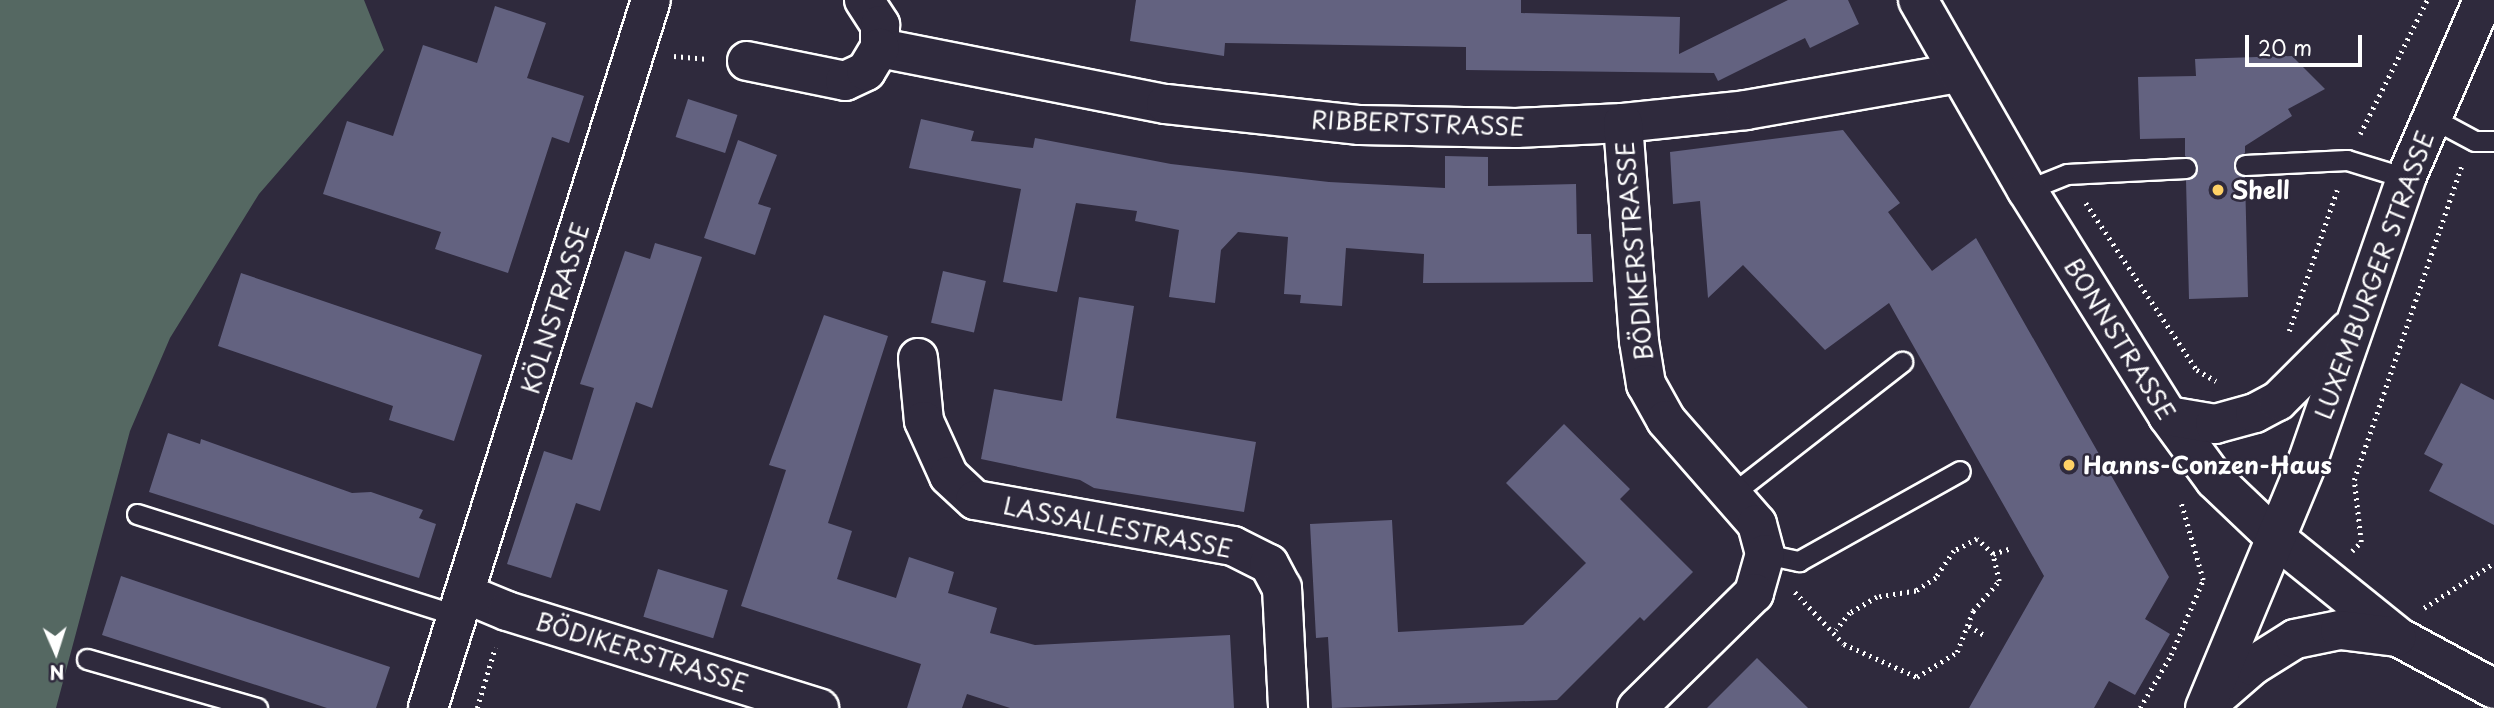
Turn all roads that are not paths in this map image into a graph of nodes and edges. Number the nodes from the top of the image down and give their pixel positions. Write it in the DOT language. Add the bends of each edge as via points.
graph roads {
  1 [pos="651,0"];
  2 [pos="864,0"];
  3 [pos="1918,0"];
  4 [pos="2483,0"];
  5 [pos="880,48"];
  6 [pos="747,61"];
  7 [pos="1958,73"];
  8 [pos="2430,117"];
  9 [pos="1623,123"];
  10 [pos="2484,141"];
  11 [pos="2245,165"];
  12 [pos="2186,168"];
  13 [pos="2406,178"];
  14 [pos="2027,190"];
  15 [pos="2355,324"];
  16 [pos="918,358"];
  17 [pos="1902,362"];
  18 [pos="2168,416"];
  19 [pos="1960,471"];
  20 [pos="1731,495"];
  21 [pos="137,514"];
  22 [pos="2278,540"];
  23 [pos="1765,554"];
  24 [pos="462,605"];
  25 [pos="2398,637"];
  26 [pos="86,659"];
  27 [pos="2494,689"];
  28 [pos="1640,707"];
  29 [pos="2206,707"];
  30 [pos="257,708"];
  31 [pos="428,708"];
  32 [pos="819,708"];
  33 [pos="1288,708"];
  1 -- 24 [label="street, KÖLNSTRASSE"];
  2 -- 5 [label="street" via="880,25"];
  3 -- 7 [label="street, BONNSTRASSE"];
  4 -- 8 [label="street, LUXEMBURGER STRASSE"];
  5 -- 6 [label="street" via="866,71 845,81"];
  5 -- 9 [label="street, RIBBERTSTRASSE" via="1166,104 1360,125 1516,128"];
  7 -- 9 [label="street, RIBBERTSTRASSE" via="1746,110"];
  7 -- 14 [label="street, BONNSTRASSE"];
  8 -- 10 [label="lane"];
  8 -- 13 [label="street, LUXEMBURGER STRASSE"];
  9 -- 20 [label="street, BÖDIKERSTRASSE" via="1646,384 1666,420"];
  11 -- 13 [label="lane" via="2347,160"];
  12 -- 14 [label="lane" via="2067,174"];
  13 -- 15 [label="street, LUXEMBURGER STRASSE"];
  14 -- 18 [label="street, BONNSTRASSE"];
  15 -- 18 [label="street" via="2278,401 2255,413 2215,424"];
  15 -- 22 [label="street, LUXEMBURGER STRASSE"];
  16 -- 33 [label="street, LASSALLESTRASSE" via="924,421 949,476 975,500 1233,546 1269,564 1282,588"];
  17 -- 20 [label="lane"];
  18 -- 22 [label="street, BONNSTRASSE" via="2215,480"];
  19 -- 23 [label="lane" via="1799,561"];
  20 -- 23 [label="street, BÖDIKERSTRASSE" via="1757,524"];
  21 -- 24 [label="lane"];
  22 -- 25 [label="street, BONNSTRASSE"];
  22 -- 29 [label="street, LUXEMBURGER STRASSE"];
  23 -- 28 [label="street" via="1754,593"];
  24 -- 31 [label="street, KÖLNSTRASSE"];
  24 -- 32 [label="street, BÖDIKERSTRASSE" via="507,611"];
  25 -- 27 [label="street, BONNSTRASSE"];
  25 -- 29 [label="street" via="2340,630 2295,639 2252,666"];
  26 -- 30 [label="lane"];
}
